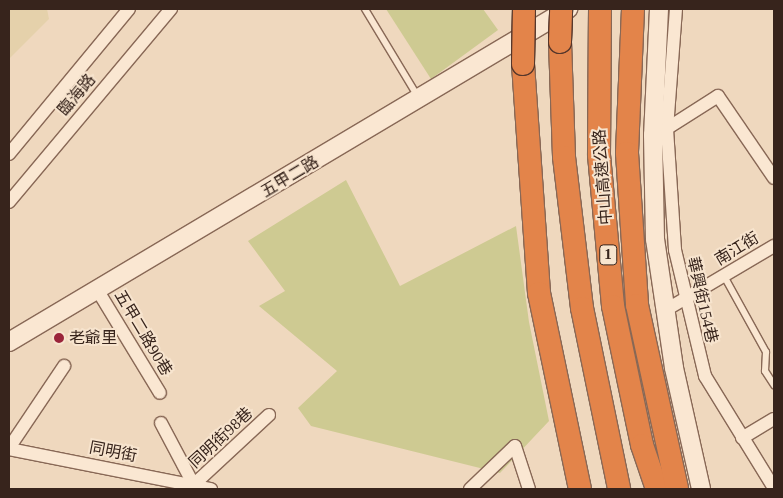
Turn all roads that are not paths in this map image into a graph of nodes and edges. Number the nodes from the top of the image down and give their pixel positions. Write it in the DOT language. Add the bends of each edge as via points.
graph roads {
  1 [pos="129,9"];
  2 [pos="171,9"];
  3 [pos="365,9"];
  4 [pos="524,9"];
  5 [pos="561,9"];
  6 [pos="568,9"];
  7 [pos="633,9"];
  8 [pos="659,9"];
  9 [pos="676,9"];
  10 [pos="600,13"];
  11 [pos="420,100"];
  12 [pos="660,132"];
  13 [pos="9,154"];
  14 [pos="774,178"];
  15 [pos="9,202"];
  16 [pos="774,246"];
  17 [pos="724,276"];
  18 [pos="98,291"];
  19 [pos="685,299"];
  20 [pos="664,312"];
  21 [pos="9,342"];
  22 [pos="64,366"];
  23 [pos="774,385"];
  24 [pos="160,393"];
  25 [pos="269,415"];
  26 [pos="774,419"];
  27 [pos="161,423"];
  28 [pos="742,438"];
  29 [pos="9,448"];
  30 [pos="193,488"];
  31 [pos="774,488"];
  32 [pos="211,489"];
  33 [pos="470,489"];
  34 [pos="529,489"];
  35 [pos="580,489"];
  36 [pos="619,489"];
  37 [pos="656,489"];
  38 [pos="676,489"];
  39 [pos="701,489"];
  1 -- 13 [label="street, 臨海路"];
  2 -- 15 [label="street, 臨海路"];
  3 -- 11 [label="lane"];
  4 -- 35 [label="highway, bridge" via="523,64 539,293"];
  5 -- 36 [label="highway, 1, bridge" via="564,157 582,308"];
  6 -- 11 [label="main road, 五甲二路"];
  7 -- 38 [label="highway" via="627,153 636,304"];
  8 -- 12 [label="main road"];
  9 -- 12 [label="street, 華興街154巷" via="668,98"];
  10 -- 37 [label="highway, 中山高速公路 / 1" via="599,155 613,306 642,446"];
  11 -- 18 [label="main road, 五甲二路"];
  12 -- 14 [label="street" via="718,96"];
  12 -- 19 [label="street, 華興街154巷" via="671,231"];
  12 -- 20 [label="main road" via="655,239"];
  16 -- 17 [label="street, 南江街"];
  17 -- 19 [label="street, 南江街"];
  17 -- 23 [label="lane" via="766,352 764,365"];
  18 -- 21 [label="main road, 五甲二路"];
  18 -- 24 [label="street, 五甲二路90巷"];
  19 -- 20 [label="street, 南江街"];
  19 -- 28 [label="street, 華興街154巷" via="705,376"];
  20 -- 39 [label="main road"];
  22 -- 29 [label="street"];
  25 -- 30 [label="street, 同明街98巷"];
  26 -- 28 [label="street"];
  27 -- 30 [label="street"];
  28 -- 31 [label="street, 華興街154巷"];
  29 -- 30 [label="street, 同明街"];
  30 -- 32 [label="street, 同明街"];
  33 -- 34 [label="street" via="514,446"];
}
